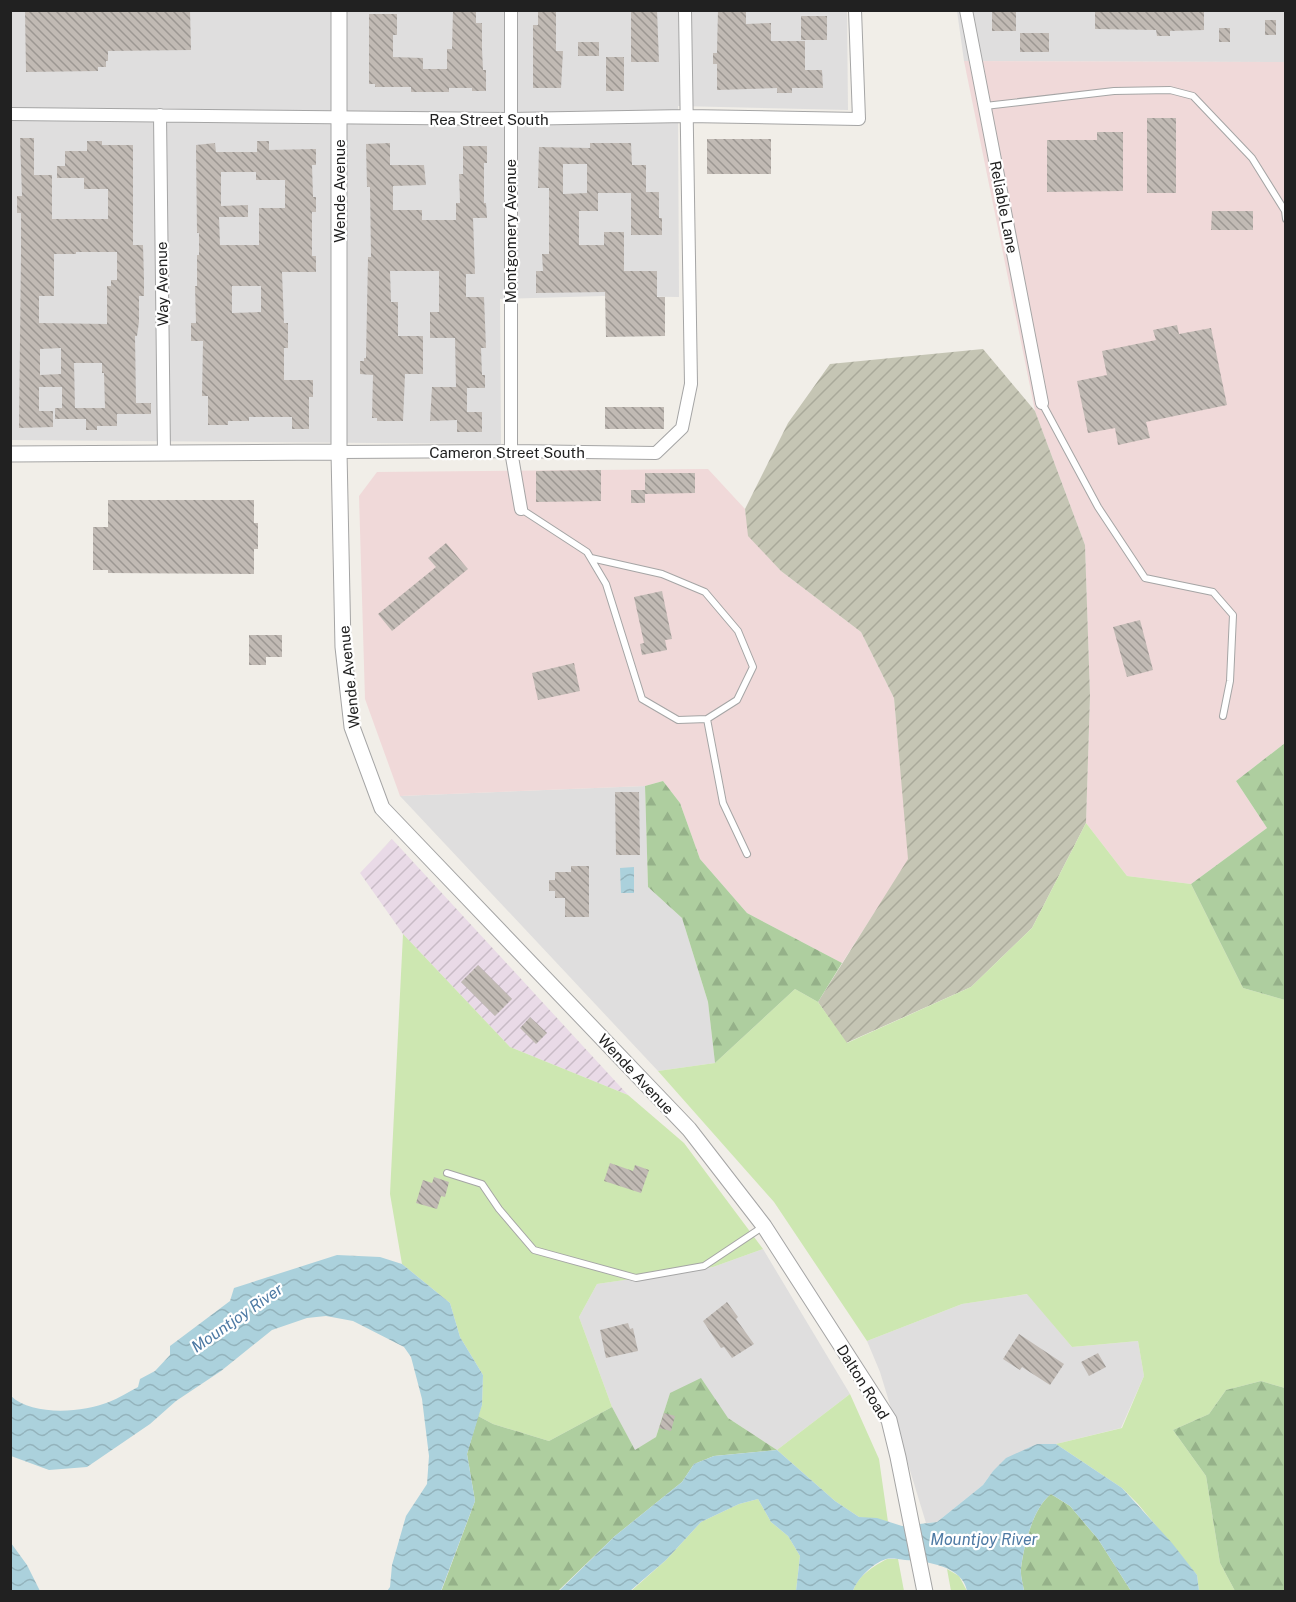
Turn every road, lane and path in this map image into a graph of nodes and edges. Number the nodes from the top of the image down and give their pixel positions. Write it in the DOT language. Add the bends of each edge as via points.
graph roads {
  1 [pos="339,10"];
  2 [pos="511,10"];
  3 [pos="686,10"];
  4 [pos="855,10"];
  5 [pos="966,10"];
  6 [pos="985,106"];
  7 [pos="10,114"];
  8 [pos="160,115"];
  9 [pos="687,117"];
  10 [pos="339,118"];
  11 [pos="510,119"];
  12 [pos="1286,219"];
  13 [pos="1042,404"];
  14 [pos="511,451"];
  15 [pos="339,453"];
  16 [pos="10,454"];
  17 [pos="164,454"];
  18 [pos="521,508"];
  19 [pos="591,558"];
  20 [pos="1223,716"];
  21 [pos="707,719"];
  22 [pos="747,854"];
  23 [pos="447,1173"];
  24 [pos="764,1226"];
  25 [pos="925,1587"];
  1 -- 10 [label="street, Wende Avenue"];
  2 -- 11 [label="street, Montgomery Avenue"];
  3 -- 9 [label="street, Cameron Street South"];
  4 -- 9 [label="street, Rea Street South" via="859,119"];
  5 -- 6 [label="street, Reliable Lane"];
  6 -- 12 [label="lane" via="1114,92 1170,90 1193,96 1252,158 1285,211"];
  6 -- 13 [label="street, Reliable Lane"];
  7 -- 8 [label="street, Rea Street South"];
  8 -- 10 [label="street, Rea Street South"];
  8 -- 17 [label="street, Way Avenue"];
  9 -- 11 [label="street, Rea Street South"];
  9 -- 14 [label="street, Cameron Street South" via="691,384 682,428 656,453"];
  10 -- 11 [label="street, Rea Street South"];
  10 -- 15 [label="street, Wende Avenue"];
  11 -- 14 [label="street, Montgomery Avenue"];
  13 -- 20 [label="lane" via="1098,507 1145,578 1214,592 1233,615 1230,681"];
  14 -- 15 [label="street, Cameron Street South"];
  14 -- 18 [label="street, Montgomery Avenue"];
  15 -- 17 [label="street, Cameron Street South"];
  15 -- 24 [label="street, Wende Avenue" via="343,646 352,727 382,808 689,1129"];
  16 -- 17 [label="street, Cameron Street South"];
  18 -- 19 [label="lane" via="588,552"];
  19 -- 21 [label="lane" via="606,584 642,699 678,720"];
  19 -- 21 [label="lane" via="662,574 705,592 738,631 753,667 737,700"];
  21 -- 22 [label="lane" via="723,803"];
  23 -- 24 [label="lane" via="482,1184 534,1250 636,1278 704,1266"];
  24 -- 25 [label="street, Dalton Road" via="889,1420"];
}
